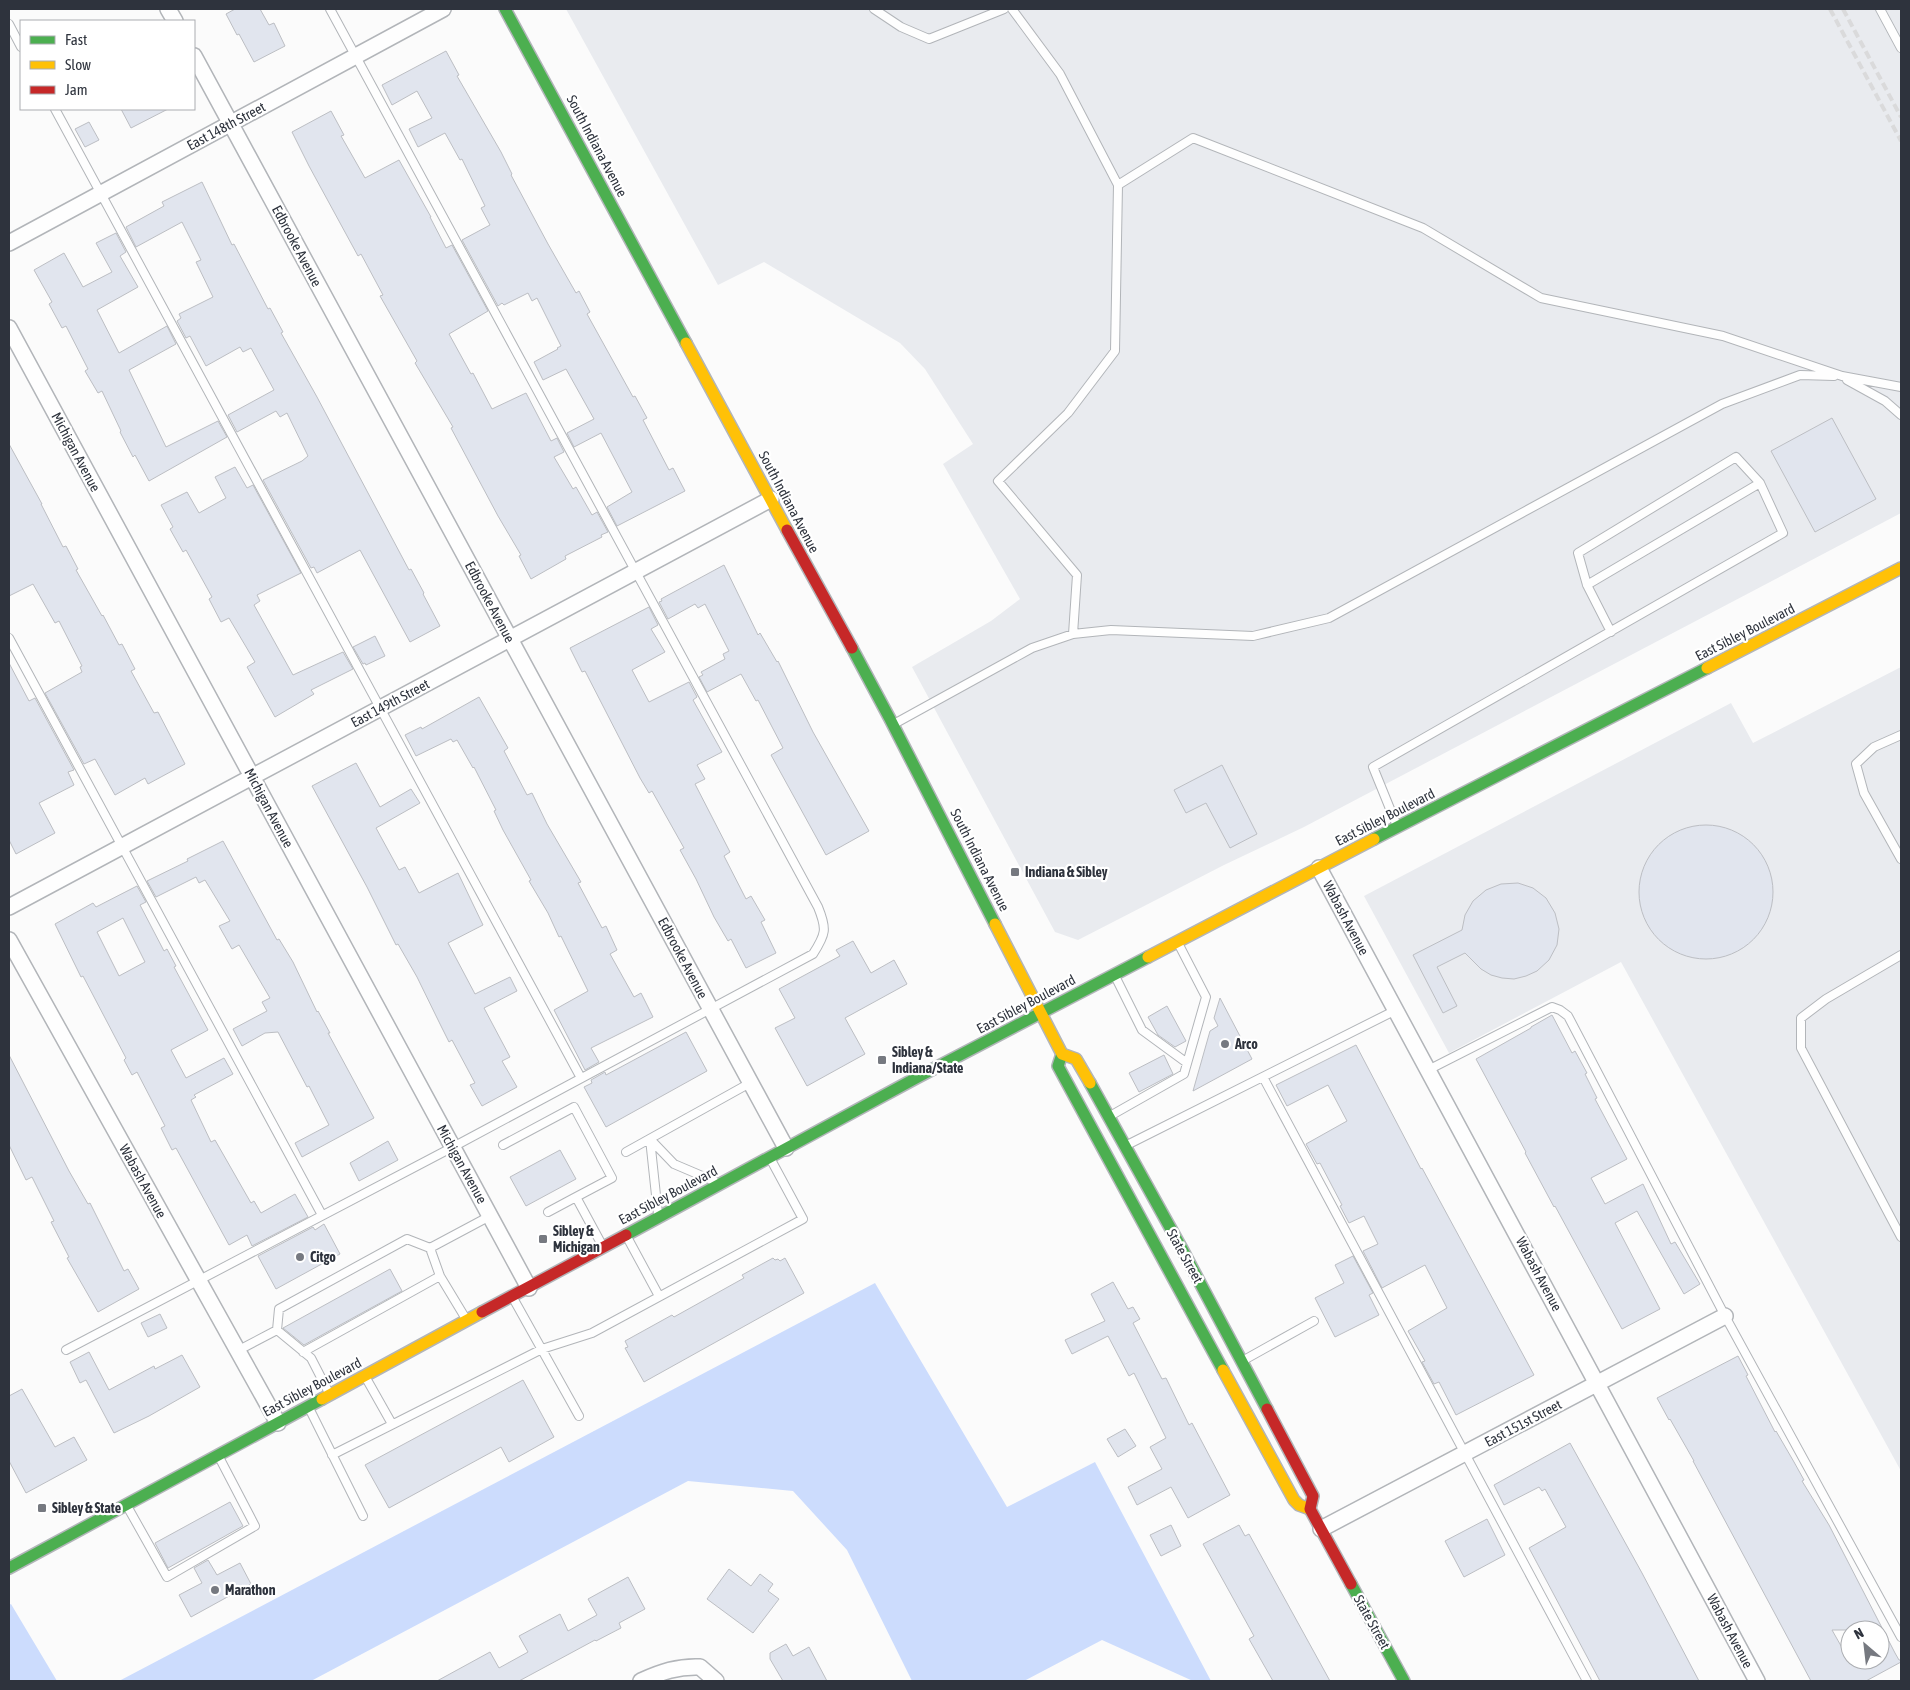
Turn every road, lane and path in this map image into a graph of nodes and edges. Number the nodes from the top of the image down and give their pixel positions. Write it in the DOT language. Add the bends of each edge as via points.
graph roads {
  1 [pos="168,9"];
  2 [pos="330,9"];
  3 [pos="444,9"];
  4 [pos="506,9"];
  5 [pos="874,9"];
  6 [pos="1004,9"];
  7 [pos="1012,9"];
  8 [pos="1880,9"];
  9 [pos="174,20"];
  10 [pos="9,24"];
  11 [pos="20,45"];
  12 [pos="1901,48"];
  13 [pos="356,56"];
  14 [pos="195,58"];
  15 [pos="56,110"];
  16 [pos="230,124"];
  17 [pos="1118,185"];
  18 [pos="101,194"];
  19 [pos="9,243"];
  20 [pos="9,328"];
  21 [pos="1842,376"];
  22 [pos="1901,387"];
  23 [pos="1901,415"];
  24 [pos="1760,483"];
  25 [pos="771,499"];
  26 [pos="1901,568"];
  27 [pos="635,572"];
  28 [pos="1587,585"];
  29 [pos="1610,632"];
  30 [pos="1073,634"];
  31 [pos="9,638"];
  32 [pos="510,639"];
  33 [pos="380,708"];
  34 [pos="893,725"];
  35 [pos="1901,735"];
  36 [pos="252,777"];
  37 [pos="1397,828"];
  38 [pos="122,847"];
  39 [pos="1901,859"];
  40 [pos="1318,868"];
  41 [pos="9,907"];
  42 [pos="9,940"];
  43 [pos="1177,941"];
  44 [pos="1901,955"];
  45 [pos="1114,974"];
  46 [pos="710,1009"];
  47 [pos="1396,1010"];
  48 [pos="1042,1012"];
  49 [pos="1062,1054"];
  50 [pos="1186,1063"];
  51 [pos="1428,1070"];
  52 [pos="1262,1077"];
  53 [pos="581,1078"];
  54 [pos="750,1083"];
  55 [pos="1108,1117"];
  56 [pos="650,1139"];
  57 [pos="503,1145"];
  58 [pos="453,1147"];
  59 [pos="1124,1147"];
  60 [pos="786,1148"];
  61 [pos="626,1152"];
  62 [pos="770,1157"];
  63 [pos="720,1184"];
  64 [pos="576,1197"];
  65 [pos="548,1212"];
  66 [pos="322,1215"];
  67 [pos="490,1216"];
  68 [pos="658,1217"];
  69 [pos="626,1235"];
  70 [pos="1901,1237"];
  71 [pos="603,1247"];
  72 [pos="430,1248"];
  73 [pos="440,1276"];
  74 [pos="198,1280"];
  75 [pos="529,1288"];
  76 [pos="512,1296"];
  77 [pos="659,1296"];
  78 [pos="1725,1316"];
  79 [pos="467,1320"];
  80 [pos="1314,1321"];
  81 [pos="277,1330"];
  82 [pos="542,1349"];
  83 [pos="66,1350"];
  84 [pos="237,1351"];
  85 [pos="303,1352"];
  86 [pos="1242,1361"];
  87 [pos="364,1376"];
  88 [pos="1598,1383"];
  89 [pos="330,1394"];
  90 [pos="308,1406"];
  91 [pos="579,1416"];
  92 [pos="278,1423"];
  93 [pos="392,1424"];
  94 [pos="332,1454"];
  95 [pos="1464,1454"];
  96 [pos="218,1455"];
  97 [pos="126,1505"];
  98 [pos="1310,1509"];
  99 [pos="363,1516"];
  100 [pos="1321,1529"];
  101 [pos="10,1564"];
  102 [pos="1901,1638"];
  103 [pos="641,1681"];
  104 [pos="716,1681"];
  105 [pos="1404,1681"];
  106 [pos="1587,1681"];
  107 [pos="1757,1681"];
  1 -- 9 [label="street"];
  2 -- 13 [label="lane"];
  3 -- 13 [label="street, East 148th Street"];
  4 -- 25 [label="main road, South Indiana Avenue"];
  5 -- 6 [label="lane" via="929,39"];
  7 -- 17 [label="lane" via="1060,74"];
  8 -- 12 [label="lane"];
  10 -- 11 [label="lane"];
  13 -- 16 [label="street, East 148th Street"];
  13 -- 27 [label="lane"];
  14 -- 16 [label="street, Edbrooke Avenue"];
  15 -- 18 [label="lane"];
  16 -- 18 [label="street, East 148th Street"];
  16 -- 32 [label="street, Edbrooke Avenue"];
  17 -- 21 [label="lane" via="1193,138 1423,228 1541,298 1723,336"];
  17 -- 30 [label="lane" via="1115,351 1068,413 998,480 1077,575"];
  18 -- 19 [label="street, East 148th Street"];
  18 -- 33 [label="lane"];
  20 -- 36 [label="street, Michigan Avenue"];
  21 -- 22 [label="lane"];
  21 -- 23 [label="lane" via="1885,401"];
  21 -- 30 [label="lane" via="1800,375 1722,404 1329,618 1253,636 1111,630"];
  24 -- 28 [label="lane"];
  24 -- 28 [label="lane" via="1736,457 1578,553"];
  24 -- 29 [label="lane" via="1783,533"];
  25 -- 27 [label="street, East 149th Street"];
  25 -- 34 [label="main road, South Indiana Avenue"];
  26 -- 37 [label="main road, East Sibley Boulevard"];
  27 -- 32 [label="street, East 149th Street"];
  27 -- 46 [label="lane" via="825,925 823,939 813,954"];
  28 -- 29 [label="lane"];
  29 -- 37 [label="lane" via="1373,767"];
  30 -- 34 [label="lane" via="1032,648"];
  31 -- 38 [label="lane"];
  32 -- 33 [label="street, East 149th Street"];
  32 -- 46 [label="street, Edbrooke Avenue"];
  33 -- 36 [label="street, East 149th Street"];
  33 -- 53 [label="lane"];
  34 -- 48 [label="main road, South Indiana Avenue"];
  35 -- 39 [label="lane" via="1874,747 1856,764 1864,794"];
  36 -- 38 [label="street, East 149th Street"];
  36 -- 58 [label="street, Michigan Avenue"];
  37 -- 40 [label="main road, East Sibley Boulevard"];
  38 -- 41 [label="street, East 149th Street"];
  38 -- 66 [label="lane"];
  40 -- 43 [label="main road, East Sibley Boulevard"];
  40 -- 47 [label="street, Wabash Avenue"];
  42 -- 74 [label="street, Wabash Avenue"];
  43 -- 45 [label="main road, East Sibley Boulevard"];
  43 -- 50 [label="lane" via="1206,997"];
  44 -- 70 [label="lane" via="1826,999 1801,1018 1801,1048"];
  45 -- 48 [label="main road, East Sibley Boulevard"];
  45 -- 50 [label="lane" via="1142,1030"];
  46 -- 53 [label="lane"];
  46 -- 54 [label="street, Edbrooke Avenue"];
  47 -- 51 [label="street, Wabash Avenue"];
  47 -- 52 [label="lane"];
  48 -- 49 [label="main road, State Street"];
  48 -- 60 [label="main road, East Sibley Boulevard"];
  49 -- 55 [label="main road, State Street" via="1076,1059"];
  49 -- 98 [label="main road, State Street" via="1058,1066 1294,1500"];
  50 -- 55 [label="lane" via="1184,1074"];
  51 -- 78 [label="lane" via="1552,1007 1568,1016"];
  51 -- 88 [label="street, Wabash Avenue"];
  52 -- 59 [label="lane"];
  52 -- 95 [label="lane"];
  53 -- 58 [label="lane"];
  54 -- 56 [label="lane"];
  54 -- 60 [label="street, Edbrooke Avenue"];
  55 -- 59 [label="main road, State Street"];
  56 -- 61 [label="lane"];
  56 -- 63 [label="lane" via="674,1164"];
  56 -- 68 [label="lane"];
  57 -- 64 [label="lane" via="574,1106 612,1178"];
  58 -- 66 [label="lane"];
  58 -- 67 [label="street, Michigan Avenue"];
  59 -- 86 [label="main road, State Street"];
  60 -- 62 [label="main road, East Sibley Boulevard"];
  62 -- 63 [label="main road, East Sibley Boulevard"];
  62 -- 77 [label="lane" via="803,1219"];
  63 -- 68 [label="main road, East Sibley Boulevard"];
  64 -- 65 [label="lane"];
  64 -- 71 [label="lane"];
  66 -- 74 [label="lane"];
  67 -- 72 [label="lane"];
  67 -- 75 [label="street, Michigan Avenue"];
  68 -- 69 [label="main road, East Sibley Boulevard"];
  69 -- 71 [label="main road, East Sibley Boulevard"];
  69 -- 77 [label="lane"];
  71 -- 75 [label="main road, East Sibley Boulevard"];
  72 -- 73 [label="lane"];
  72 -- 81 [label="lane" via="407,1239 279,1310"];
  73 -- 79 [label="lane"];
  73 -- 85 [label="lane"];
  74 -- 83 [label="lane"];
  74 -- 84 [label="street, Wabash Avenue"];
  75 -- 76 [label="main road, East Sibley Boulevard"];
  76 -- 79 [label="main road, East Sibley Boulevard"];
  76 -- 82 [label="lane"];
  77 -- 82 [label="lane" via="592,1333"];
  78 -- 88 [label="street, East 151st Street"];
  78 -- 102 [label="lane"];
  79 -- 87 [label="main road, East Sibley Boulevard"];
  80 -- 86 [label="lane"];
  81 -- 84 [label="lane"];
  81 -- 85 [label="lane"];
  82 -- 91 [label="lane"];
  82 -- 93 [label="lane"];
  84 -- 92 [label="street, Wabash Avenue"];
  85 -- 89 [label="lane" via="311,1358"];
  86 -- 98 [label="main road, State Street" via="1313,1496"];
  87 -- 89 [label="main road, East Sibley Boulevard"];
  87 -- 93 [label="lane"];
  88 -- 95 [label="street, East 151st Street"];
  88 -- 107 [label="street, Wabash Avenue"];
  89 -- 90 [label="main road, East Sibley Boulevard"];
  90 -- 92 [label="main road, East Sibley Boulevard"];
  90 -- 94 [label="lane"];
  92 -- 96 [label="main road, East Sibley Boulevard"];
  93 -- 94 [label="lane"];
  94 -- 99 [label="lane"];
  95 -- 100 [label="street, East 151st Street"];
  95 -- 106 [label="lane"];
  96 -- 97 [label="main road, East Sibley Boulevard"];
  96 -- 97 [label="lane" via="255,1526 167,1577"];
  97 -- 101 [label="main road, East Sibley Boulevard"];
  98 -- 100 [label="main road, State Street"];
  100 -- 105 [label="main road, State Street"];
  103 -- 104 [label="street" via="682,1666 700,1667"];
}
